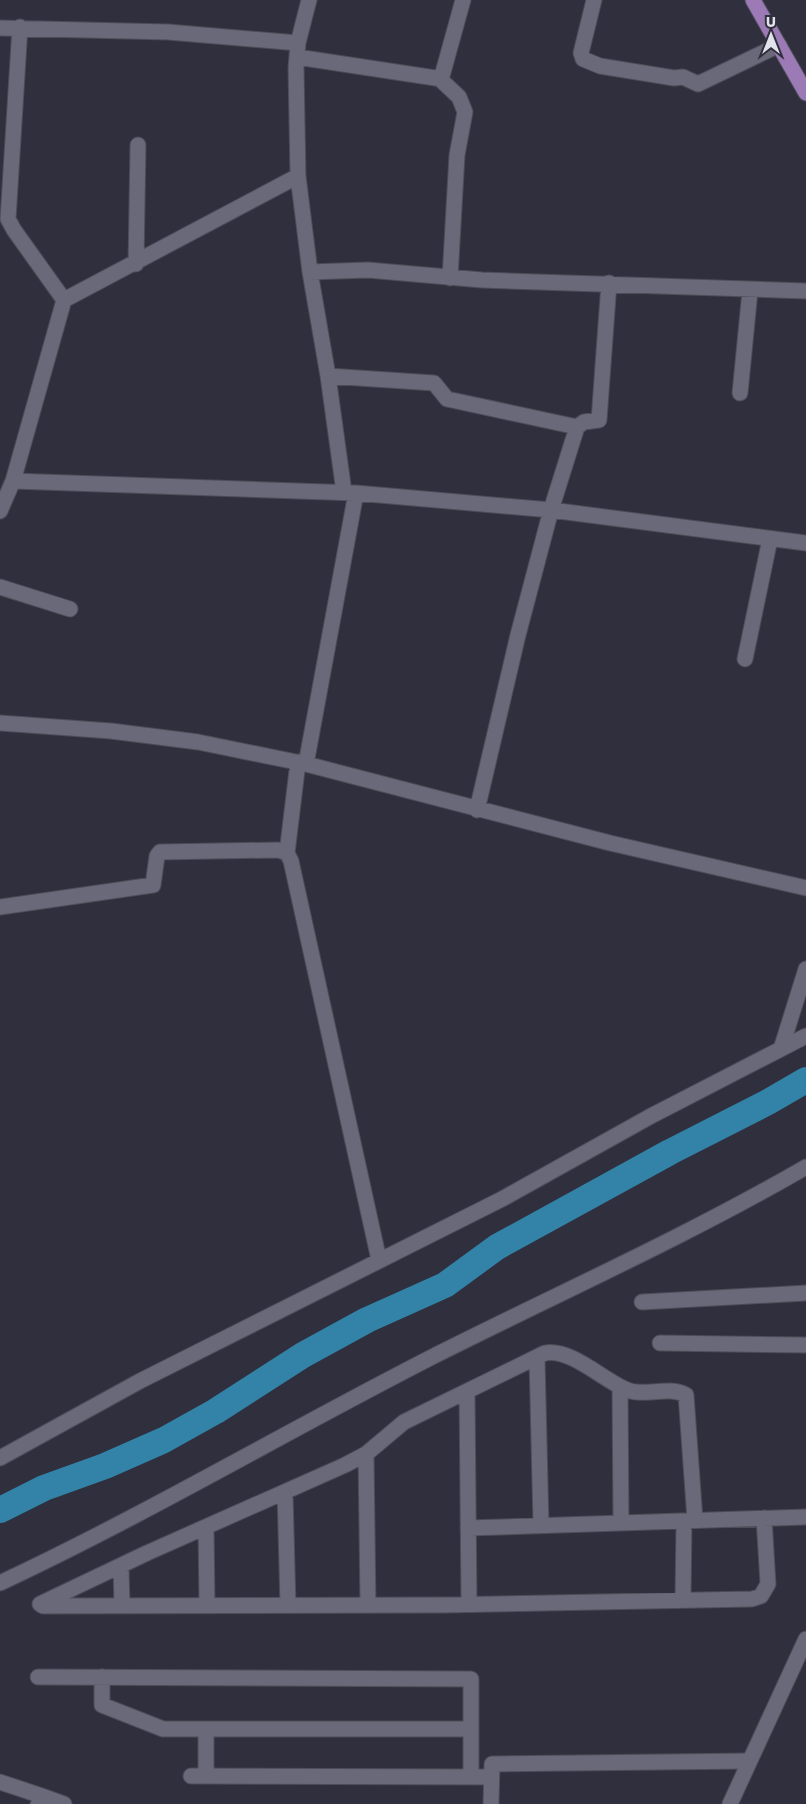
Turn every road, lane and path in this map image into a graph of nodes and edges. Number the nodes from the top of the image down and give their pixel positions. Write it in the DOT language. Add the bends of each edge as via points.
graph roads {
  1 [pos="309,0"];
  2 [pos="463,0"];
  3 [pos="594,0"];
  4 [pos="753,0"];
  5 [pos="20,27"];
  6 [pos="0,28"];
  7 [pos="779,45"];
  8 [pos="298,50"];
  9 [pos="442,79"];
  10 [pos="806,93"];
  11 [pos="138,145"];
  12 [pos="298,176"];
  13 [pos="136,264"];
  14 [pos="310,272"];
  15 [pos="450,278"];
  16 [pos="609,283"];
  17 [pos="750,291"];
  18 [pos="806,291"];
  19 [pos="64,300"];
  20 [pos="328,376"];
  21 [pos="740,393"];
  22 [pos="577,427"];
  23 [pos="13,482"];
  24 [pos="350,492"];
  25 [pos="1,506"];
  26 [pos="551,510"];
  27 [pos="770,539"];
  28 [pos="806,543"];
  29 [pos="0,587"];
  30 [pos="70,610"];
  31 [pos="745,659"];
  32 [pos="0,723"];
  33 [pos="302,763"];
  34 [pos="477,810"];
  35 [pos="287,853"];
  36 [pos="806,888"];
  37 [pos="0,908"];
  38 [pos="806,968"];
  39 [pos="806,1036"];
  40 [pos="781,1049"];
  41 [pos="806,1167"];
  42 [pos="379,1260"];
  43 [pos="806,1293"];
  44 [pos="642,1302"];
  45 [pos="660,1343"];
  46 [pos="806,1345"];
  47 [pos="536,1358"];
  48 [pos="620,1387"];
  49 [pos="467,1392"];
  50 [pos="366,1454"];
  51 [pos="0,1458"];
  52 [pos="285,1493"];
  53 [pos="806,1517"];
  54 [pos="764,1518"];
  55 [pos="689,1521"];
  56 [pos="621,1523"];
  57 [pos="541,1526"];
  58 [pos="206,1527"];
  59 [pos="468,1528"];
  60 [pos="121,1567"];
  61 [pos="0,1583"];
  62 [pos="683,1600"];
  63 [pos="469,1604"];
  64 [pos="122,1605"];
  65 [pos="207,1605"];
  66 [pos="288,1605"];
  67 [pos="368,1605"];
  68 [pos="806,1639"];
  69 [pos="38,1677"];
  70 [pos="102,1677"];
  71 [pos="206,1729"];
  72 [pos="471,1729"];
  73 [pos="749,1761"];
  74 [pos="191,1776"];
  75 [pos="206,1776"];
  76 [pos="471,1777"];
  77 [pos="491,1777"];
  78 [pos="0,1782"];
  79 [pos="40,1800"];
  80 [pos="64,1804"];
  81 [pos="491,1804"];
  82 [pos="730,1804"];
  1 -- 8 [label="street"];
  2 -- 9 [label="street"];
  3 -- 7 [label="street" via="581,53 583,59 600,66 683,78 698,84"];
  4 -- 7 [label="main road"];
  5 -- 6 [label="street"];
  5 -- 8 [label="street" via="168,32"];
  5 -- 19 [label="street" via="8,218"];
  7 -- 10 [label="main road"];
  8 -- 9 [label="street"];
  8 -- 12 [label="street"];
  9 -- 15 [label="street" via="459,97 465,112 457,155"];
  11 -- 13 [label="street"];
  12 -- 13 [label="street"];
  12 -- 14 [label="street"];
  13 -- 19 [label="street"];
  14 -- 15 [label="street" via="368,270"];
  14 -- 20 [label="street"];
  15 -- 16 [label="street"];
  16 -- 17 [label="street"];
  16 -- 22 [label="street" via="599,420 584,422"];
  17 -- 18 [label="street"];
  17 -- 21 [label="street"];
  19 -- 23 [label="street"];
  20 -- 22 [label="street" via="434,383 447,399"];
  20 -- 24 [label="street"];
  22 -- 26 [label="street"];
  23 -- 24 [label="street"];
  23 -- 25 [label="street"];
  24 -- 26 [label="street"];
  24 -- 33 [label="street"];
  26 -- 27 [label="street"];
  26 -- 34 [label="street"];
  27 -- 28 [label="street"];
  27 -- 31 [label="street"];
  29 -- 30 [label="street"];
  32 -- 33 [label="street" via="111,731 198,742"];
  33 -- 34 [label="street"];
  33 -- 35 [label="street"];
  34 -- 36 [label="street"];
  35 -- 37 [label="street" via="278,850 160,852 153,885"];
  35 -- 42 [label="street"];
  38 -- 40 [label="street"];
  39 -- 40 [label="street"];
  40 -- 42 [label="street" via="651,1116 502,1199"];
  41 -- 61 [label="street" via="617,1267 380,1384 75,1547"];
  42 -- 51 [label="street" via="140,1381"];
  43 -- 44 [label="street"];
  45 -- 46 [label="street"];
  47 -- 48 [label="street" via="554,1351 567,1355"];
  47 -- 49 [label="street"];
  47 -- 57 [label="street"];
  48 -- 55 [label="street" via="681,1392 688,1398"];
  48 -- 56 [label="street"];
  49 -- 50 [label="street" via="404,1422"];
  49 -- 59 [label="street"];
  50 -- 52 [label="street"];
  50 -- 67 [label="street"];
  52 -- 58 [label="street"];
  52 -- 66 [label="street"];
  53 -- 54 [label="street"];
  54 -- 55 [label="street"];
  54 -- 62 [label="street" via="768,1584 761,1596 752,1599"];
  55 -- 56 [label="street"];
  55 -- 62 [label="street"];
  56 -- 57 [label="street"];
  57 -- 59 [label="street"];
  58 -- 60 [label="street"];
  58 -- 65 [label="street"];
  59 -- 63 [label="street"];
  60 -- 64 [label="street"];
  60 -- 64 [label="street" via="40,1604"];
  62 -- 63 [label="street"];
  63 -- 67 [label="street"];
  64 -- 65 [label="street"];
  65 -- 66 [label="street"];
  66 -- 67 [label="street"];
  68 -- 73 [label="street"];
  69 -- 70 [label="street"];
  70 -- 71 [label="street" via="102,1705 163,1729"];
  70 -- 72 [label="street" via="471,1679"];
  71 -- 72 [label="street"];
  71 -- 75 [label="street"];
  72 -- 76 [label="street"];
  73 -- 77 [label="street" via="492,1764"];
  73 -- 82 [label="street"];
  74 -- 75 [label="street"];
  75 -- 76 [label="street"];
  76 -- 77 [label="street"];
  77 -- 81 [label="street"];
  78 -- 79 [label="street"];
  79 -- 80 [label="street"];
}
